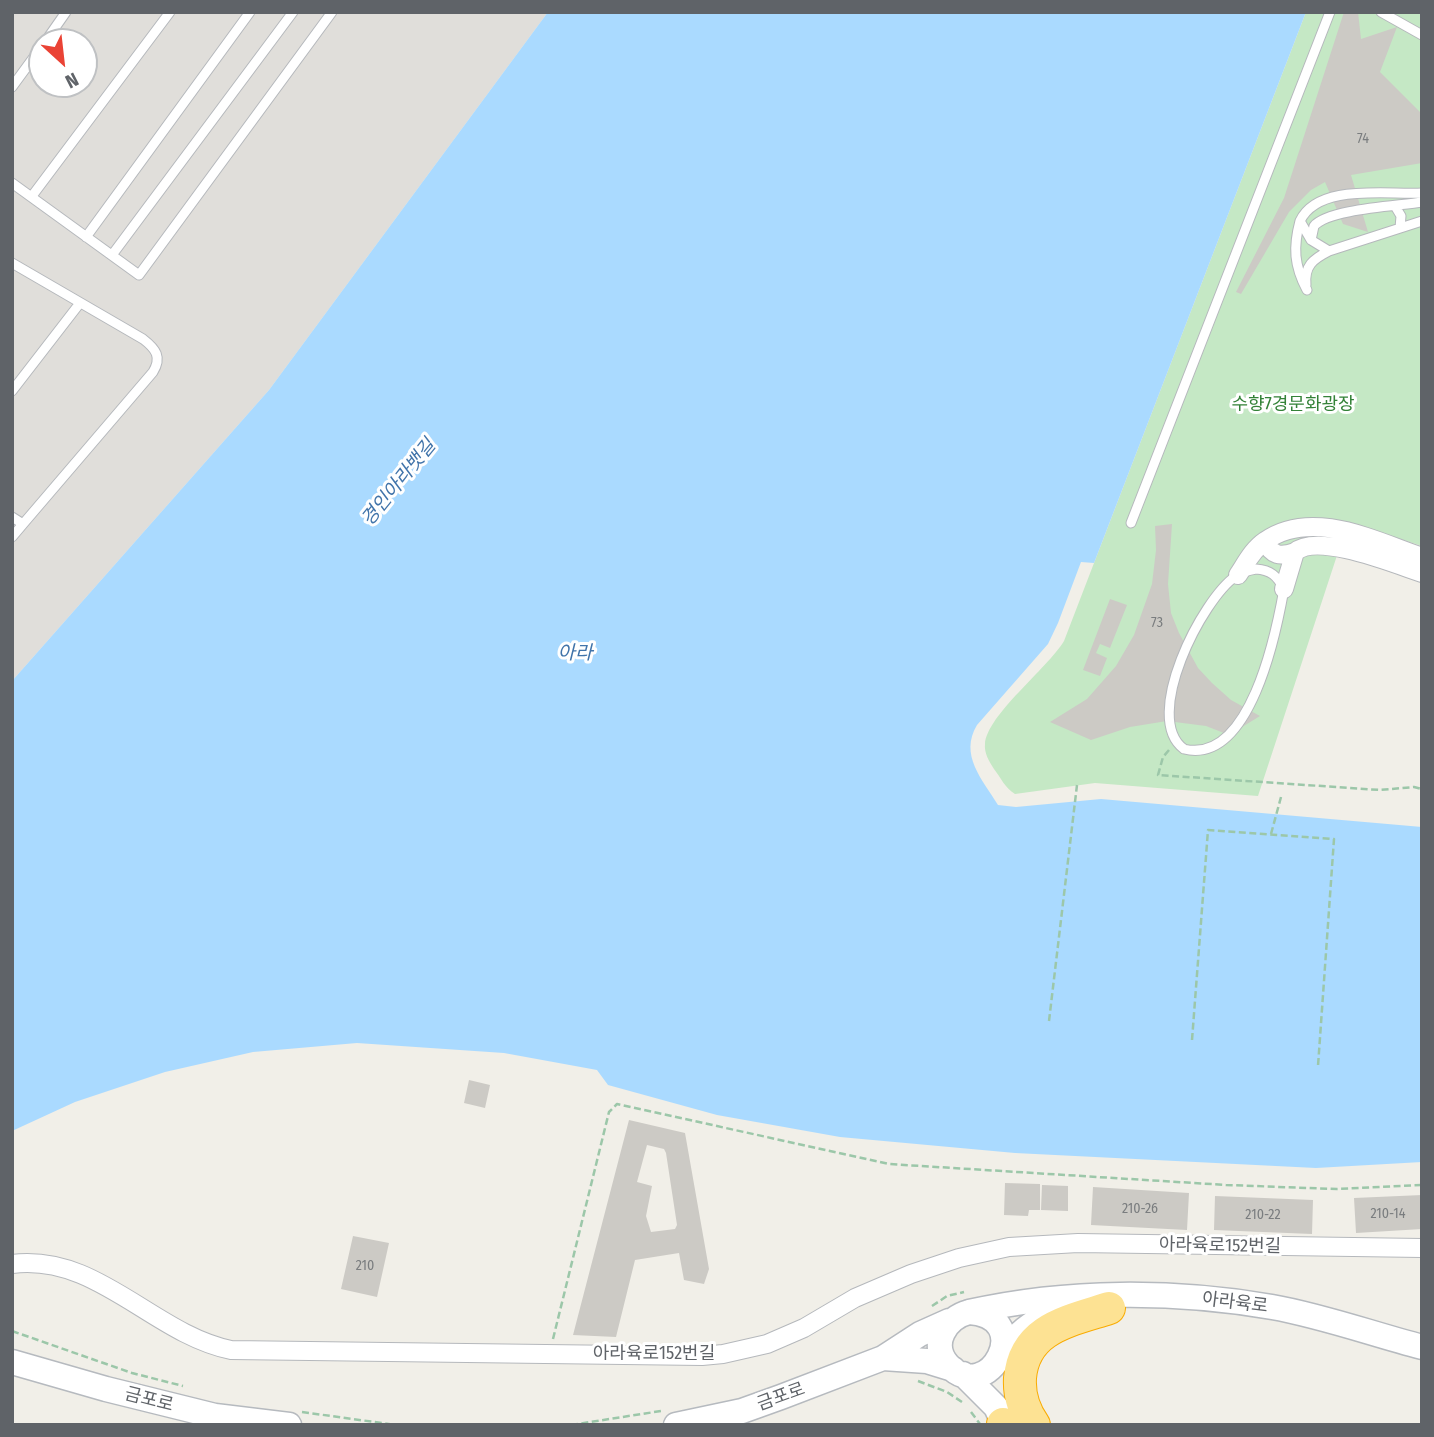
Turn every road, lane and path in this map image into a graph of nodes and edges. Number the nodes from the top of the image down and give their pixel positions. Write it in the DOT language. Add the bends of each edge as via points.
graph roads {
  1 [pos="66,12"];
  2 [pos="170,12"];
  3 [pos="250,12"];
  4 [pos="293,12"];
  5 [pos="332,12"];
  6 [pos="1330,12"];
  7 [pos="1381,12"];
  8 [pos="54,28"];
  9 [pos="1422,35"];
  10 [pos="28,65"];
  11 [pos="12,87"];
  12 [pos="12,183"];
  13 [pos="1422,193"];
  14 [pos="32,197"];
  15 [pos="1422,202"];
  16 [pos="1395,206"];
  17 [pos="1300,221"];
  18 [pos="1422,221"];
  19 [pos="1400,228"];
  20 [pos="86,237"];
  21 [pos="1311,240"];
  22 [pos="1329,251"];
  23 [pos="112,255"];
  24 [pos="12,263"];
  25 [pos="80,303"];
  26 [pos="12,391"];
  27 [pos="12,517"];
  28 [pos="1131,523"];
  29 [pos="23,524"];
  30 [pos="1327,536"];
  31 [pos="12,537"];
  32 [pos="1265,541"];
  33 [pos="1295,552"];
  34 [pos="1422,557"];
  35 [pos="1422,573"];
  36 [pos="1238,575"];
  37 [pos="1284,589"];
  38 [pos="1176,743"];
  39 [pos="1077,785"];
  40 [pos="1422,789"];
  41 [pos="1281,797"];
  42 [pos="1271,835"];
  43 [pos="1049,1021"];
  44 [pos="1192,1040"];
  45 [pos="1318,1066"];
  46 [pos="1422,1185"];
  47 [pos="1422,1248"];
  48 [pos="12,1264"];
  49 [pos="1109,1308"];
  50 [pos="959,1317"];
  51 [pos="12,1331"];
  52 [pos="1422,1347"];
  53 [pos="550,1354"];
  54 [pos="1001,1356"];
  55 [pos="883,1357"];
  56 [pos="16,1363"];
  57 [pos="1422,1364"];
  58 [pos="958,1372"];
  59 [pos="914,1380"];
  60 [pos="184,1387"];
  61 [pos="293,1418"];
  62 [pos="671,1418"];
  63 [pos="997,1421"];
  64 [pos="396,1425"];
  65 [pos="570,1425"];
  66 [pos="1034,1425"];
  1 -- 8 [label="lane"];
  2 -- 14 [label="lane"];
  3 -- 20 [label="lane"];
  4 -- 23 [label="lane"];
  5 -- 23 [label="lane" via="139,275"];
  6 -- 28 [label="lane"];
  7 -- 9 [label="lane"];
  10 -- 11 [label="lane"];
  12 -- 14 [label="lane"];
  13 -- 17 [label="lane" via="1328,198 1311,205"];
  14 -- 20 [label="lane"];
  15 -- 16 [label="lane"];
  16 -- 19 [label="lane" via="1401,216"];
  16 -- 21 [label="lane" via="1323,218 1314,226"];
  17 -- 21 [label="lane"];
  17 -- 22 [label="lane" via="1294,256 1307,290 1308,266"];
  18 -- 19 [label="lane"];
  19 -- 22 [label="lane"];
  20 -- 23 [label="lane"];
  21 -- 22 [label="lane"];
  24 -- 25 [label="lane"];
  25 -- 26 [label="lane"];
  25 -- 29 [label="lane" via="151,345 157,366"];
  27 -- 29 [label="lane"];
  29 -- 31 [label="lane"];
  30 -- 32 [label="street" via="1301,527"];
  30 -- 33 [label="street"];
  30 -- 34 [label="street"];
  30 -- 35 [label="street"];
  32 -- 33 [label="street" via="1277,555"];
  32 -- 36 [label="street"];
  33 -- 37 [label="street"];
  36 -- 37 [label="lane" via="1268,570"];
  36 -- 38 [label="lane" via="1202,617 1178,670 1169,718"];
  37 -- 38 [label="lane" via="1265,667 1236,727 1206,750 1184,750"];
  38 -- 40 [label="path" via="1163,757 1158,775"];
  39 -- 43 [label="path"];
  41 -- 42 [label="path"];
  42 -- 44 [label="path" via="1208,830"];
  42 -- 45 [label="path" via="1334,839"];
  46 -- 53 [label="path" via="1337,1189 1226,1185 889,1164 617,1104 609,1112"];
  47 -- 53 [label="street, 아라육로152번길" via="1078,1242 1009,1247 911,1273 787,1337 744,1351 702,1356"];
  48 -- 53 [label="street, 아라육로152번길" via="52,1264 79,1271 192,1338 231,1350"];
  49 -- 54 [label="street, 아라육로" via="1055,1313 1028,1325"];
  49 -- 57 [label="street, 아라육로" via="1260,1320"];
  49 -- 66 [label="highway" via="1057,1326 1030,1346 1023,1359 1020,1387"];
  50 -- 52 [label="street, 아라육로" via="1044,1299 1164,1296 1295,1312"];
  50 -- 54 [label="street" via="980,1313 997,1324 1002,1332"];
  50 -- 55 [label="street, 금포로"];
  50 -- 58 [label="street" via="943,1330 940,1341 945,1362"];
  51 -- 60 [label="path"];
  54 -- 58 [label="street" via="984,1373"];
  54 -- 63 [label="street"];
  55 -- 58 [label="street" via="927,1361"];
  55 -- 62 [label="street, 금포로" via="742,1411"];
  56 -- 61 [label="street, 금포로" via="215,1416"];
  58 -- 63 [label="street"];
  59 -- 63 [label="path"];
  61 -- 64 [label="path"];
  62 -- 65 [label="path"];
}
